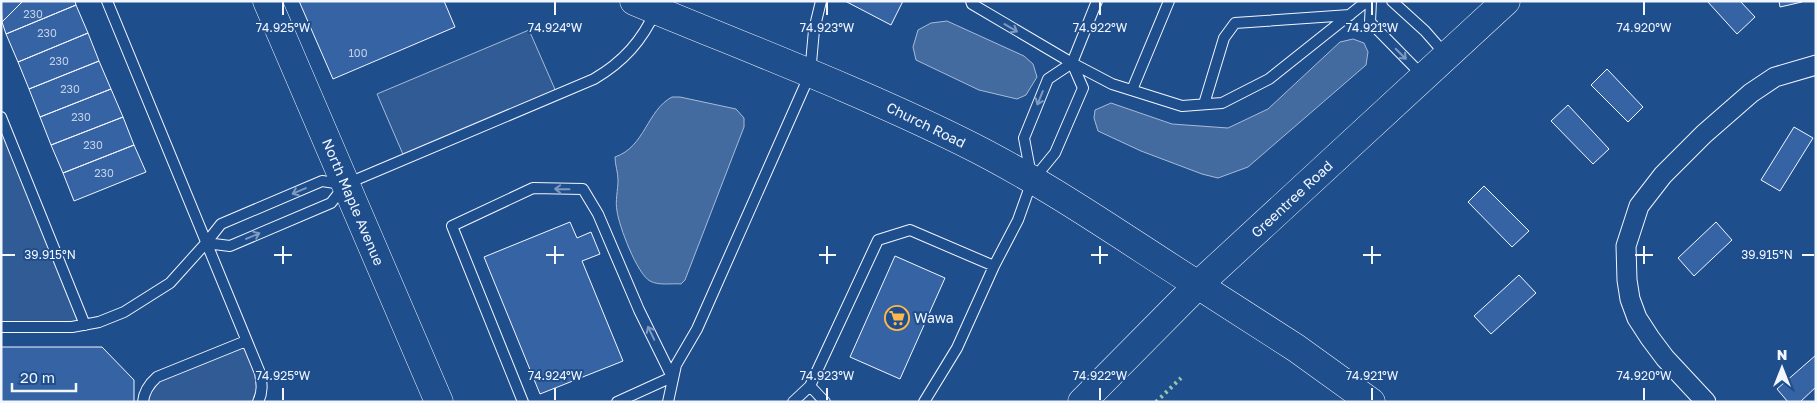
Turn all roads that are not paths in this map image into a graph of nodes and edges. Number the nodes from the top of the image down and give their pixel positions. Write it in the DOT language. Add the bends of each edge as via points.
graph roads {
  1 [pos="107,1"];
  2 [pos="267,1"];
  3 [pos="821,1"];
  4 [pos="971,1"];
  5 [pos="1097,1"];
  6 [pos="1169,1"];
  7 [pos="1366,1"];
  8 [pos="1371,1"];
  9 [pos="1392,1"];
  10 [pos="1506,1"];
  11 [pos="645,6"];
  12 [pos="1350,15"];
  13 [pos="1447,56"];
  14 [pos="1072,63"];
  15 [pos="1816,65"];
  16 [pos="810,74"];
  17 [pos="1424,78"];
  18 [pos="1132,90"];
  19 [pos="1204,104"];
  20 [pos="1,117"];
  21 [pos="1032,181"];
  22 [pos="346,184"];
  23 [pos="206,243"];
  24 [pos="994,266"];
  25 [pos="1198,285"];
  26 [pos="84,325"];
  27 [pos="1,327"];
  28 [pos="246,341"];
  29 [pos="672,377"];
  30 [pos="810,386"];
  31 [pos="143,402"];
  32 [pos="258,402"];
  33 [pos="439,402"];
  34 [pos="523,402"];
  35 [pos="617,402"];
  36 [pos="668,402"];
  37 [pos="793,402"];
  38 [pos="825,402"];
  39 [pos="924,402"];
  40 [pos="1082,402"];
  41 [pos="1371,402"];
  42 [pos="1706,402"];
  1 -- 23 [label="lane"];
  2 -- 22 [label="main road, North Maple Avenue"];
  3 -- 16 [label="lane" via="814,30"];
  4 -- 14 [label="lane, one-way"];
  5 -- 14 [label="lane"];
  6 -- 18 [label="lane"];
  7 -- 12 [label="lane"];
  8 -- 17 [label="lane, one-way" via="1370,22"];
  9 -- 13 [label="lane"];
  10 -- 13 [label="main road, Greentree Road"];
  11 -- 16 [label="main road, Church Road"];
  11 -- 22 [label="lane" via="641,38 612,68"];
  12 -- 19 [label="lane" via="1269,79 1222,103"];
  12 -- 19 [label="lane" via="1235,23 1224,38"];
  13 -- 17 [label="main road, Greentree Road"];
  14 -- 18 [label="lane" via="1112,84"];
  14 -- 21 [label="lane" via="1083,88 1055,153"];
  14 -- 21 [label="lane, one-way" via="1048,78 1024,138"];
  15 -- 42 [label="street" via="1775,77 1751,93 1663,175 1639,206 1626,246 1630,299 1650,338"];
  16 -- 21 [label="main road, Church Road" via="965,143"];
  16 -- 29 [label="lane" via="697,329"];
  17 -- 25 [label="main road, Greentree Road"];
  18 -- 19 [label="lane" via="1182,106"];
  20 -- 26 [label="lane"];
  21 -- 24 [label="lane" via="1018,220"];
  21 -- 25 [label="main road, Church Road" via="1066,199"];
  22 -- 23 [label="lane, one-way" via="322,181 221,224"];
  23 -- 22 [label="lane, one-way" via="230,246 331,203"];
  22 -- 33 [label="main road, North Maple Avenue"];
  23 -- 26 [label="lane" via="170,283 124,312"];
  23 -- 28 [label="lane"];
  24 -- 30 [label="lane" via="910,230 878,240"];
  24 -- 39 [label="lane" via="957,348"];
  25 -- 40 [label="main road, Greentree Road"];
  25 -- 41 [label="main road, Church Road" via="1296,348"];
  26 -- 27 [label="lane"];
  28 -- 31 [label="lane" via="157,377 145,391"];
  28 -- 32 [label="lane" via="260,373 262,384"];
  29 -- 34 [label="lane, one-way" via="598,214 583,189 533,188 452,226"];
  29 -- 35 [label="lane"];
  29 -- 36 [label="lane"];
  30 -- 37 [label="lane"];
  30 -- 38 [label="lane"];
}
